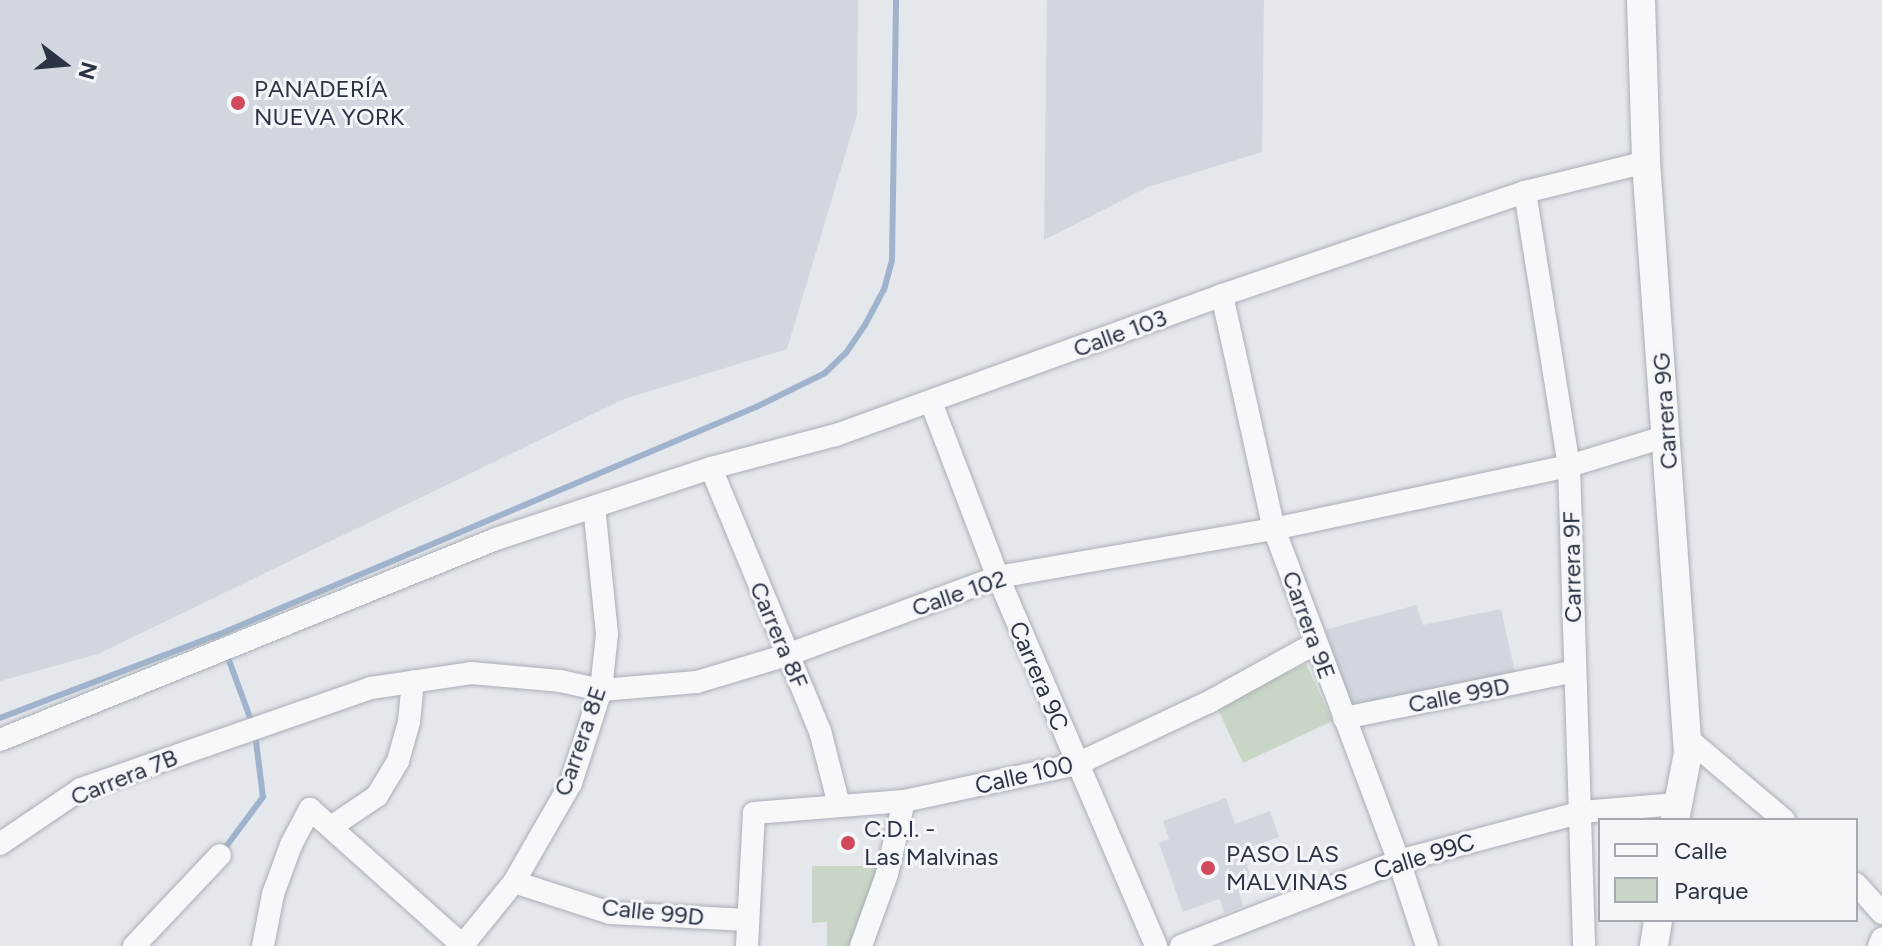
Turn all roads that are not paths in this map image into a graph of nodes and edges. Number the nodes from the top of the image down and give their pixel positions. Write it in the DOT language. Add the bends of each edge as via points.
graph roads {
  1 [pos="1641,0"];
  2 [pos="1646,162"];
  3 [pos="1525,192"];
  4 [pos="1222,295"];
  5 [pos="931,402"];
  6 [pos="1667,436"];
  7 [pos="1569,466"];
  8 [pos="711,468"];
  9 [pos="594,507"];
  10 [pos="1274,529"];
  11 [pos="998,577"];
  12 [pos="1314,644"];
  13 [pos="787,655"];
  14 [pos="1574,671"];
  15 [pos="413,681"];
  16 [pos="601,690"];
  17 [pos="1344,718"];
  18 [pos="253,728"];
  19 [pos="1687,738"];
  20 [pos="0,740"];
  21 [pos="1077,764"];
  22 [pos="904,801"];
  23 [pos="839,805"];
  24 [pos="1582,812"];
  25 [pos="1676,812"];
  26 [pos="1782,818"];
  27 [pos="331,827"];
  28 [pos="0,844"];
  29 [pos="220,855"];
  30 [pos="1399,861"];
  31 [pos="514,882"];
  32 [pos="1858,886"];
  33 [pos="1882,913"];
  34 [pos="748,920"];
  35 [pos="1658,922"];
  36 [pos="1882,939"];
  37 [pos="134,946"];
  38 [pos="263,946"];
  39 [pos="462,946"];
  40 [pos="747,946"];
  41 [pos="861,946"];
  42 [pos="1156,946"];
  43 [pos="1181,946"];
  44 [pos="1427,946"];
  45 [pos="1584,946"];
  46 [pos="1654,946"];
  47 [pos="1880,946"];
  1 -- 2 [label="street, Carrera 9G"];
  2 -- 3 [label="street, Calle 103"];
  2 -- 6 [label="street, Carrera 9G"];
  3 -- 4 [label="street, Calle 103"];
  3 -- 7 [label="street, Carrera 9F"];
  4 -- 5 [label="street, Calle 103"];
  4 -- 10 [label="street, Carrera 9E"];
  5 -- 8 [label="street, Calle 103" via="836,435"];
  5 -- 11 [label="street, Carrera 9C"];
  6 -- 7 [label="street, Calle 102"];
  6 -- 19 [label="street, Carrera 9G"];
  7 -- 10 [label="street, Calle 102"];
  7 -- 14 [label="street, Carrera 9F"];
  8 -- 9 [label="street, Calle 103"];
  8 -- 13 [label="street, Carrera 8F"];
  9 -- 16 [label="street, Carrera 8E" via="607,634"];
  9 -- 20 [label="street, Calle 103" via="496,539"];
  10 -- 11 [label="street, Calle 102"];
  10 -- 12 [label="street, Carrera 9E"];
  11 -- 13 [label="street, Calle 102"];
  11 -- 21 [label="street, Carrera 9C"];
  12 -- 17 [label="street, Carrera 9E"];
  12 -- 21 [label="street, Calle 100" via="1209,702"];
  13 -- 16 [label="street, Calle 102" via="697,682"];
  13 -- 23 [label="street, Carrera 8F" via="820,731"];
  14 -- 17 [label="street, Calle 99D"];
  14 -- 24 [label="street, Carrera 9F"];
  15 -- 16 [label="street, Calle 102" via="471,673 513,675"];
  15 -- 18 [label="street, Calle 102" via="371,688"];
  15 -- 27 [label="street" via="398,761 377,796"];
  16 -- 31 [label="street, Carrera 8E" via="571,783"];
  17 -- 30 [label="street, Carrera 9E"];
  18 -- 28 [label="street, Carrera 7B" via="81,789"];
  19 -- 25 [label="street, Carrera 9G"];
  19 -- 26 [label="street"];
  21 -- 22 [label="street, Calle 100"];
  21 -- 42 [label="street, Carrera 9C"];
  22 -- 23 [label="street, Calle 100"];
  22 -- 41 [label="street" via="887,874"];
  23 -- 34 [label="street, Calle 100" via="754,813"];
  24 -- 25 [label="street, Calle 99C"];
  24 -- 30 [label="street, Calle 99C"];
  24 -- 45 [label="street, Carrera 9F"];
  27 -- 38 [label="street" via="310,809 273,894"];
  27 -- 39 [label="street"];
  29 -- 37 [label="street"];
  30 -- 43 [label="street, Calle 99C"];
  30 -- 44 [label="street, Carrera 9E"];
  31 -- 34 [label="street, Calle 99D" via="610,913"];
  31 -- 39 [label="street, Carrera 8E"];
  32 -- 33 [label="street"];
  34 -- 40 [label="street"];
  35 -- 46 [label="street"];
  36 -- 47 [label="street"];
}
